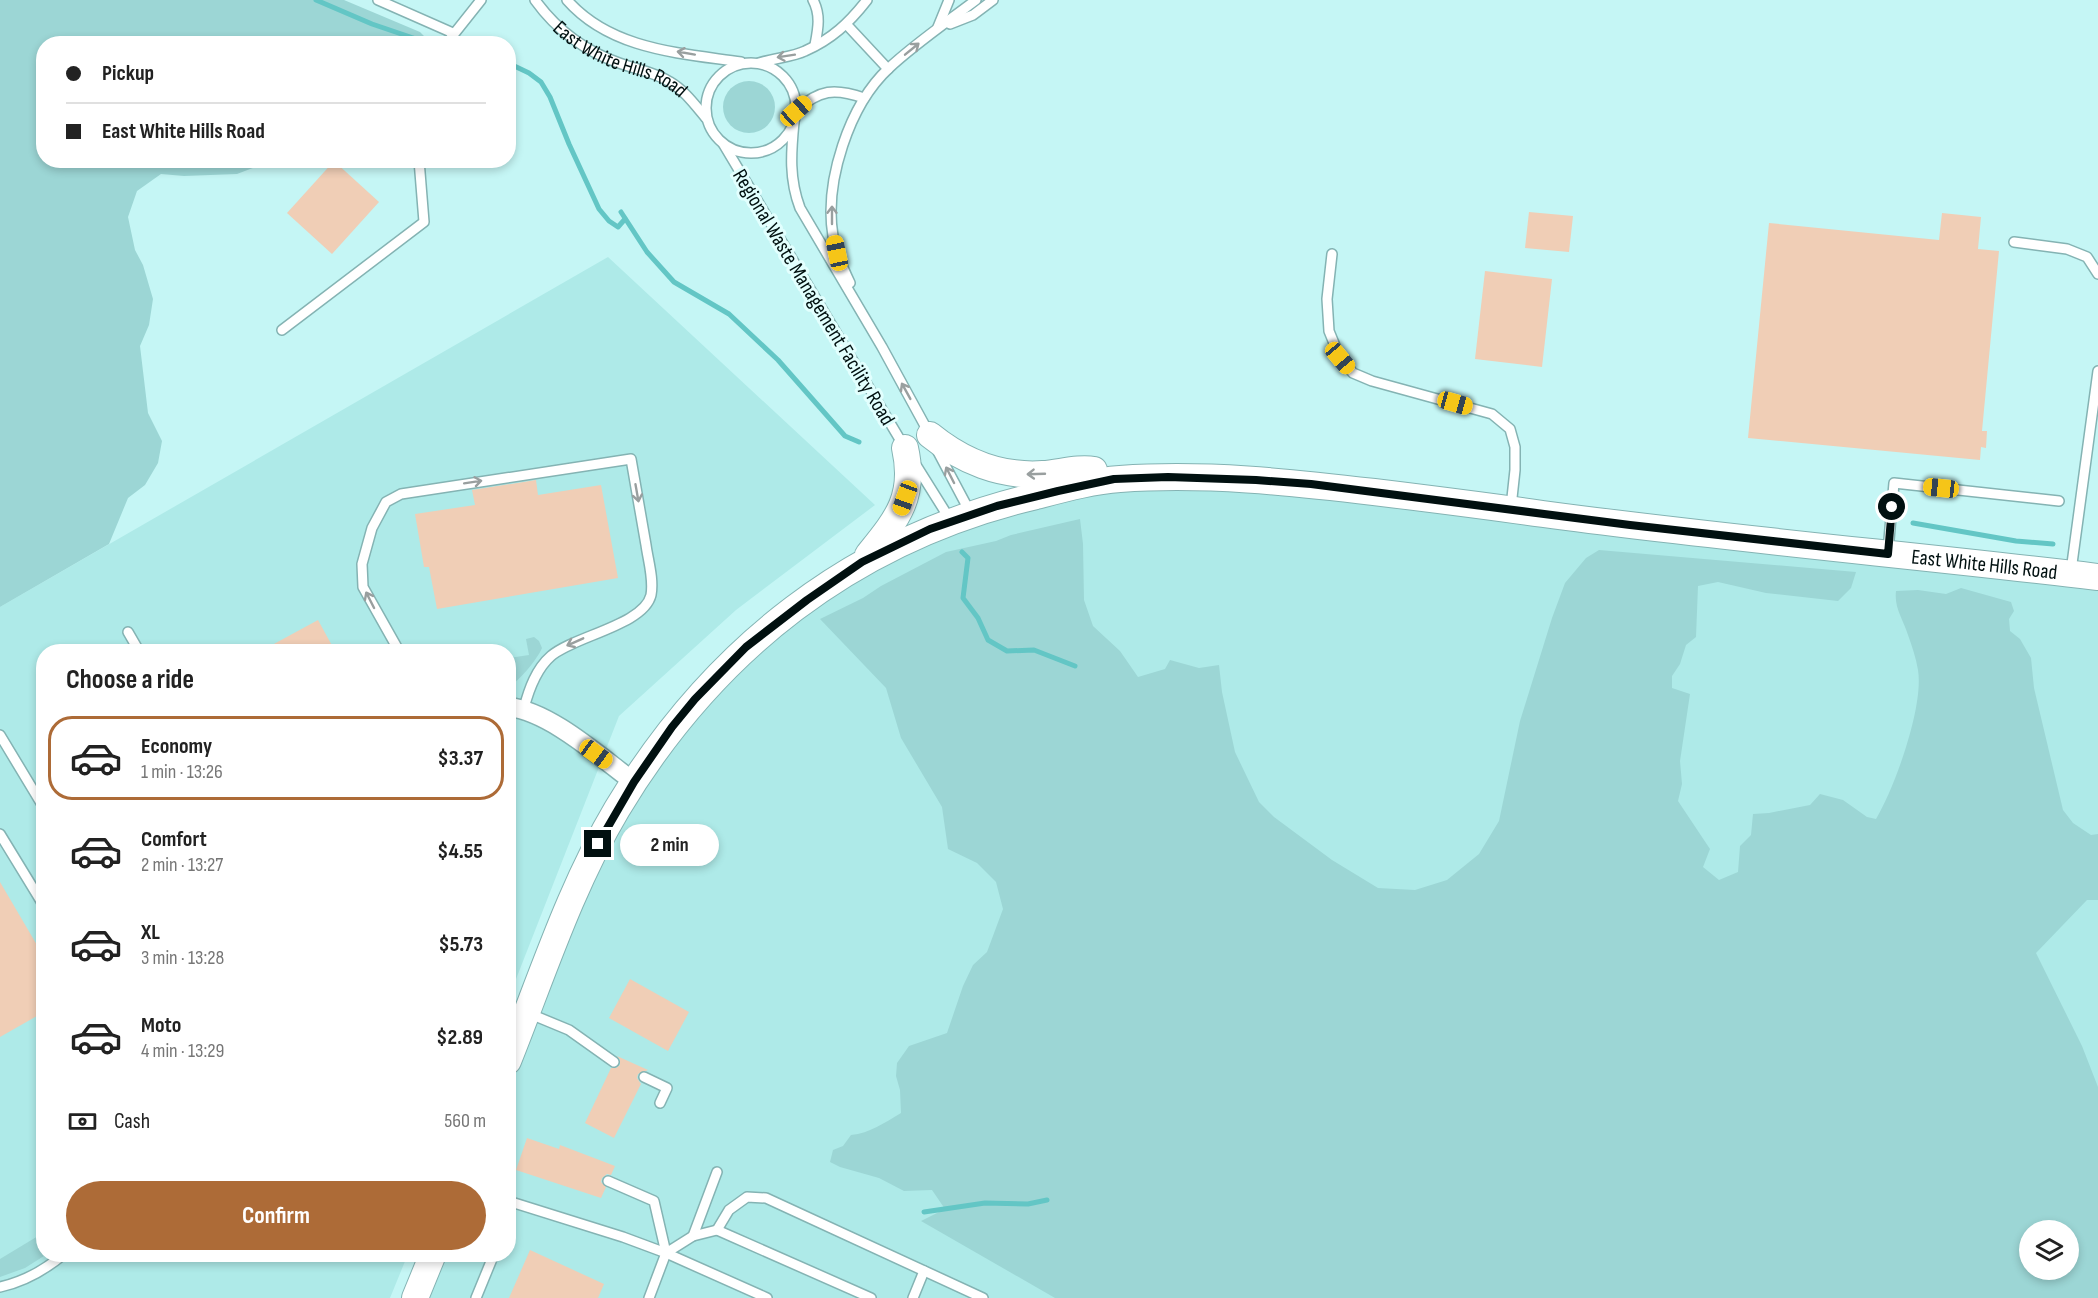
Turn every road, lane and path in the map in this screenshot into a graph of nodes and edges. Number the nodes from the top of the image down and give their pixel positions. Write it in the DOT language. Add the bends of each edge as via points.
graph roads {
  1 [pos="378,0"];
  2 [pos="481,0"];
  3 [pos="536,0"];
  4 [pos="567,0"];
  5 [pos="813,0"];
  6 [pos="867,0"];
  7 [pos="949,0"];
  8 [pos="958,0"];
  9 [pos="976,0"];
  10 [pos="993,0"];
  11 [pos="945,10"];
  12 [pos="847,25"];
  13 [pos="937,30"];
  14 [pos="453,33"];
  15 [pos="451,36"];
  16 [pos="815,45"];
  17 [pos="744,62"];
  18 [pos="759,63"];
  19 [pos="888,69"];
  20 [pos="864,98"];
  21 [pos="796,111"];
  22 [pos="706,118"];
  23 [pos="794,123"];
  24 [pos="724,145"];
  25 [pos="420,168"];
  26 [pos="2014,242"];
  27 [pos="1332,254"];
  28 [pos="2098,274"];
  29 [pos="282,330"];
  30 [pos="882,347"];
  31 [pos="2098,370"];
  32 [pos="930,435"];
  33 [pos="905,448"];
  34 [pos="1114,479"];
  35 [pos="2059,501"];
  36 [pos="1511,509"];
  37 [pos="961,518"];
  38 [pos="1888,554"];
  39 [pos="862,562"];
  40 [pos="2070,573"];
  41 [pos="2098,577"];
  42 [pos="128,632"];
  43 [pos="135,644"];
  44 [pos="395,644"];
  45 [pos="516,707"];
  46 [pos="0,735"];
  47 [pos="634,782"];
  48 [pos="36,795"];
  49 [pos="0,834"];
  50 [pos="36,893"];
  51 [pos="527,1013"];
  52 [pos="516,1041"];
  53 [pos="614,1062"];
  54 [pos="644,1077"];
  55 [pos="660,1102"];
  56 [pos="717,1172"];
  57 [pos="608,1181"];
  58 [pos="516,1203"];
  59 [pos="717,1230"];
  60 [pos="693,1236"];
  61 [pos="666,1253"];
  62 [pos="54,1262"];
  63 [pos="430,1262"];
  64 [pos="491,1262"];
  65 [pos="924,1271"];
  66 [pos="0,1287"];
  67 [pos="415,1298"];
  68 [pos="476,1298"];
  69 [pos="649,1298"];
  70 [pos="767,1298"];
  71 [pos="871,1298"];
  72 [pos="913,1298"];
  73 [pos="983,1298"];
  1 -- 14 [label="lane"];
  2 -- 14 [label="lane"];
  3 -- 22 [label="lane, East White Hills Road" via="575,41 599,55 671,82"];
  17 -- 4 [label="lane, East White Hills Road, one-way" via="621,39 598,28"];
  5 -- 16 [label="lane" via="819,21"];
  6 -- 12 [label="lane"];
  7 -- 11 [label="lane"];
  8 -- 11 [label="lane"];
  9 -- 13 [label="lane"];
  10 -- 13 [label="lane" via="973,15"];
  11 -- 13 [label="lane"];
  12 -- 16 [label="lane"];
  12 -- 19 [label="lane"];
  19 -- 13 [label="lane, one-way"];
  14 -- 15 [label="lane"];
  16 -- 18 [label="lane, one-way"];
  17 -- 18 [label="lane, Regional Waste Management Facility Road"];
  17 -- 22 [label="lane" via="719,75 710,87 705,102"];
  18 -- 21 [label="lane, Regional Waste Management Facility Road" via="782,75 790,85"];
  19 -- 20 [label="lane"];
  20 -- 21 [label="lane" via="831,91 806,101"];
  30 -- 20 [label="lane, one-way" via="837,253 831,216 840,155"];
  21 -- 23 [label="lane, Regional Waste Management Facility Road"];
  22 -- 24 [label="lane, Regional Waste Management Facility Road"];
  23 -- 24 [label="lane, Regional Waste Management Facility Road" via="776,146 762,152 748,153"];
  23 -- 30 [label="lane, Regional Waste Management Facility Road" via="791,173 800,208"];
  24 -- 33 [label="lane, Regional Waste Management Facility Road"];
  25 -- 29 [label="lane" via="424,222"];
  26 -- 28 [label="lane" via="2067,249 2087,257"];
  27 -- 36 [label="lane" via="1327,299 1329,331 1340,358 1353,373 1372,381 1492,414 1510,429 1515,447"];
  32 -- 30 [label="lane, Regional Waste Management Facility Road, one-way"];
  31 -- 40 [label="lane"];
  34 -- 32 [label="main road, one-way" via="1091,469 1041,474 1006,472 970,461"];
  37 -- 32 [label="lane, Regional Waste Management Facility Road, one-way"];
  33 -- 37 [label="lane, Regional Waste Management Facility Road"];
  33 -- 39 [label="main road" via="908,482 901,511"];
  34 -- 36 [label="main road, East White Hills Road" via="1248,479"];
  34 -- 37 [label="main road, East White Hills Road" via="1027,498"];
  35 -- 38 [label="lane" via="1894,483"];
  36 -- 38 [label="main road, East White Hills Road"];
  37 -- 39 [label="main road, East White Hills Road"];
  38 -- 40 [label="main road, East White Hills Road"];
  39 -- 47 [label="main road, East White Hills Road" via="746,647 672,727"];
  40 -- 41 [label="main road, East White Hills Road"];
  42 -- 43 [label="lane"];
  44 -- 45 [label="lane, one-way" via="363,587 362,564 372,528 386,502 401,494 631,459 651,575 651,596 640,611 622,623 566,646 550,657"];
  45 -- 47 [label="street" via="558,726"];
  46 -- 48 [label="lane"];
  47 -- 51 [label="main road, East White Hills Road" via="580,880"];
  49 -- 50 [label="lane"];
  51 -- 52 [label="main road, East White Hills Road"];
  51 -- 53 [label="lane" via="569,1030"];
  54 -- 55 [label="lane" via="667,1088"];
  56 -- 60 [label="lane"];
  57 -- 61 [label="lane" via="654,1201"];
  58 -- 61 [label="lane"];
  59 -- 60 [label="lane"];
  59 -- 65 [label="lane" via="729,1210 747,1197 766,1198"];
  59 -- 71 [label="lane"];
  60 -- 61 [label="lane"];
  61 -- 69 [label="lane"];
  61 -- 70 [label="lane"];
  62 -- 66 [label="lane" via="13,1285"];
  63 -- 67 [label="main road"];
  64 -- 68 [label="lane"];
  65 -- 72 [label="lane"];
  65 -- 73 [label="lane"];
}
